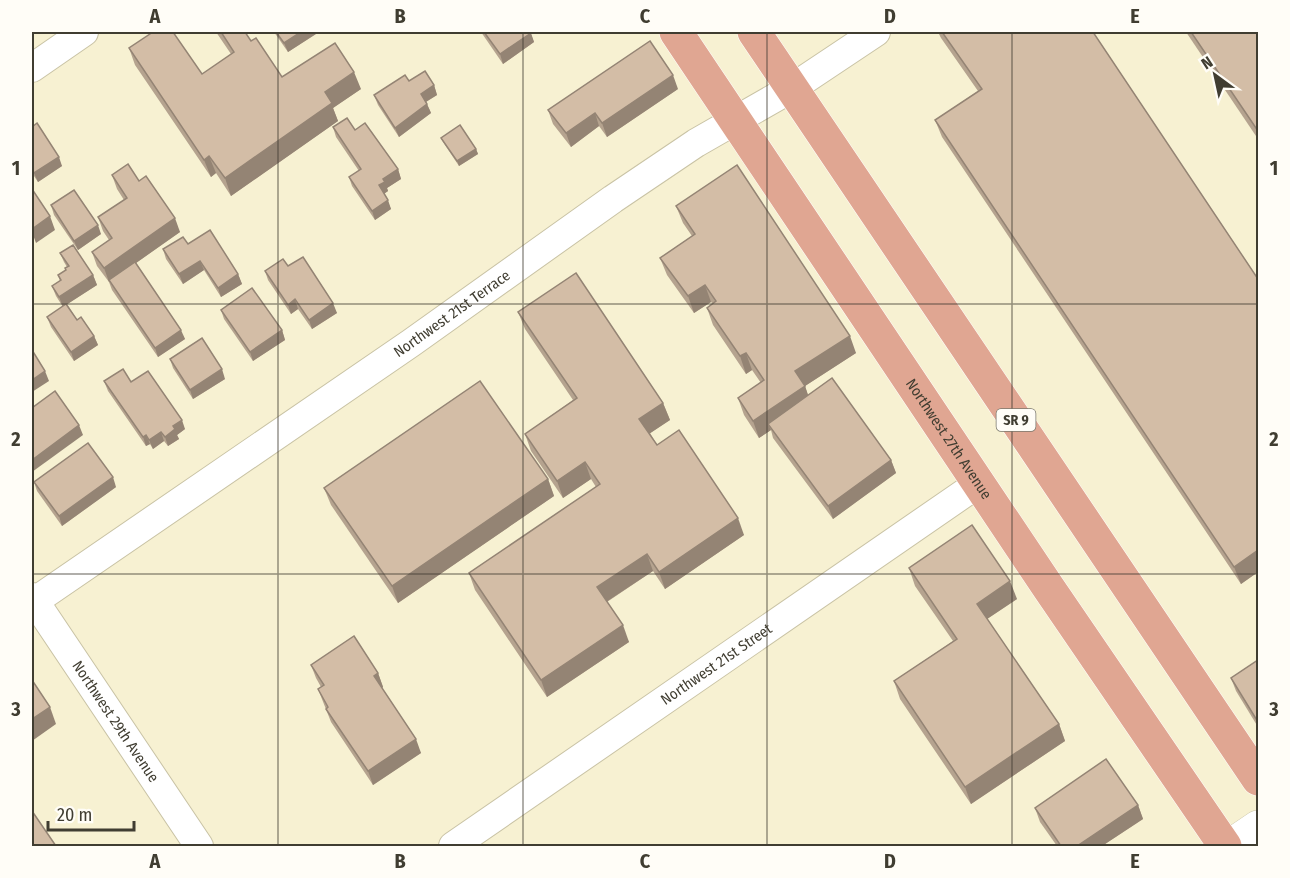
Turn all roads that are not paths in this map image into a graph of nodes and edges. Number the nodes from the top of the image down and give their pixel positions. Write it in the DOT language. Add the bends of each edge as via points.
graph roads {
  1 [pos="84,32"];
  2 [pos="676,32"];
  3 [pos="754,32"];
  4 [pos="876,32"];
  5 [pos="32,68"];
  6 [pos="792,88"];
  7 [pos="734,119"];
  8 [pos="979,483"];
  9 [pos="32,600"];
  10 [pos="1258,779"];
  11 [pos="501,813"];
  12 [pos="1258,826"];
  13 [pos="199,846"];
  14 [pos="453,846"];
  15 [pos="493,846"];
  16 [pos="1228,846"];
  1 -- 5 [label="street"];
  2 -- 7 [label="highway, Northwest 27th Avenue"];
  3 -- 6 [label="highway, SR 9"];
  4 -- 6 [label="street, Northwest 21st Terrace"];
  6 -- 7 [label="street, Northwest 21st Terrace"];
  6 -- 10 [label="highway, SR 9"];
  7 -- 8 [label="highway, Northwest 27th Avenue"];
  7 -- 9 [label="street, Northwest 21st Terrace"];
  8 -- 11 [label="street, Northwest 21st Street"];
  8 -- 16 [label="highway, Northwest 27th Avenue"];
  9 -- 13 [label="street, Northwest 29th Avenue"];
  11 -- 14 [label="street, Northwest 21st Street"];
  11 -- 15 [label="street"];
  12 -- 16 [label="main road"];
}
